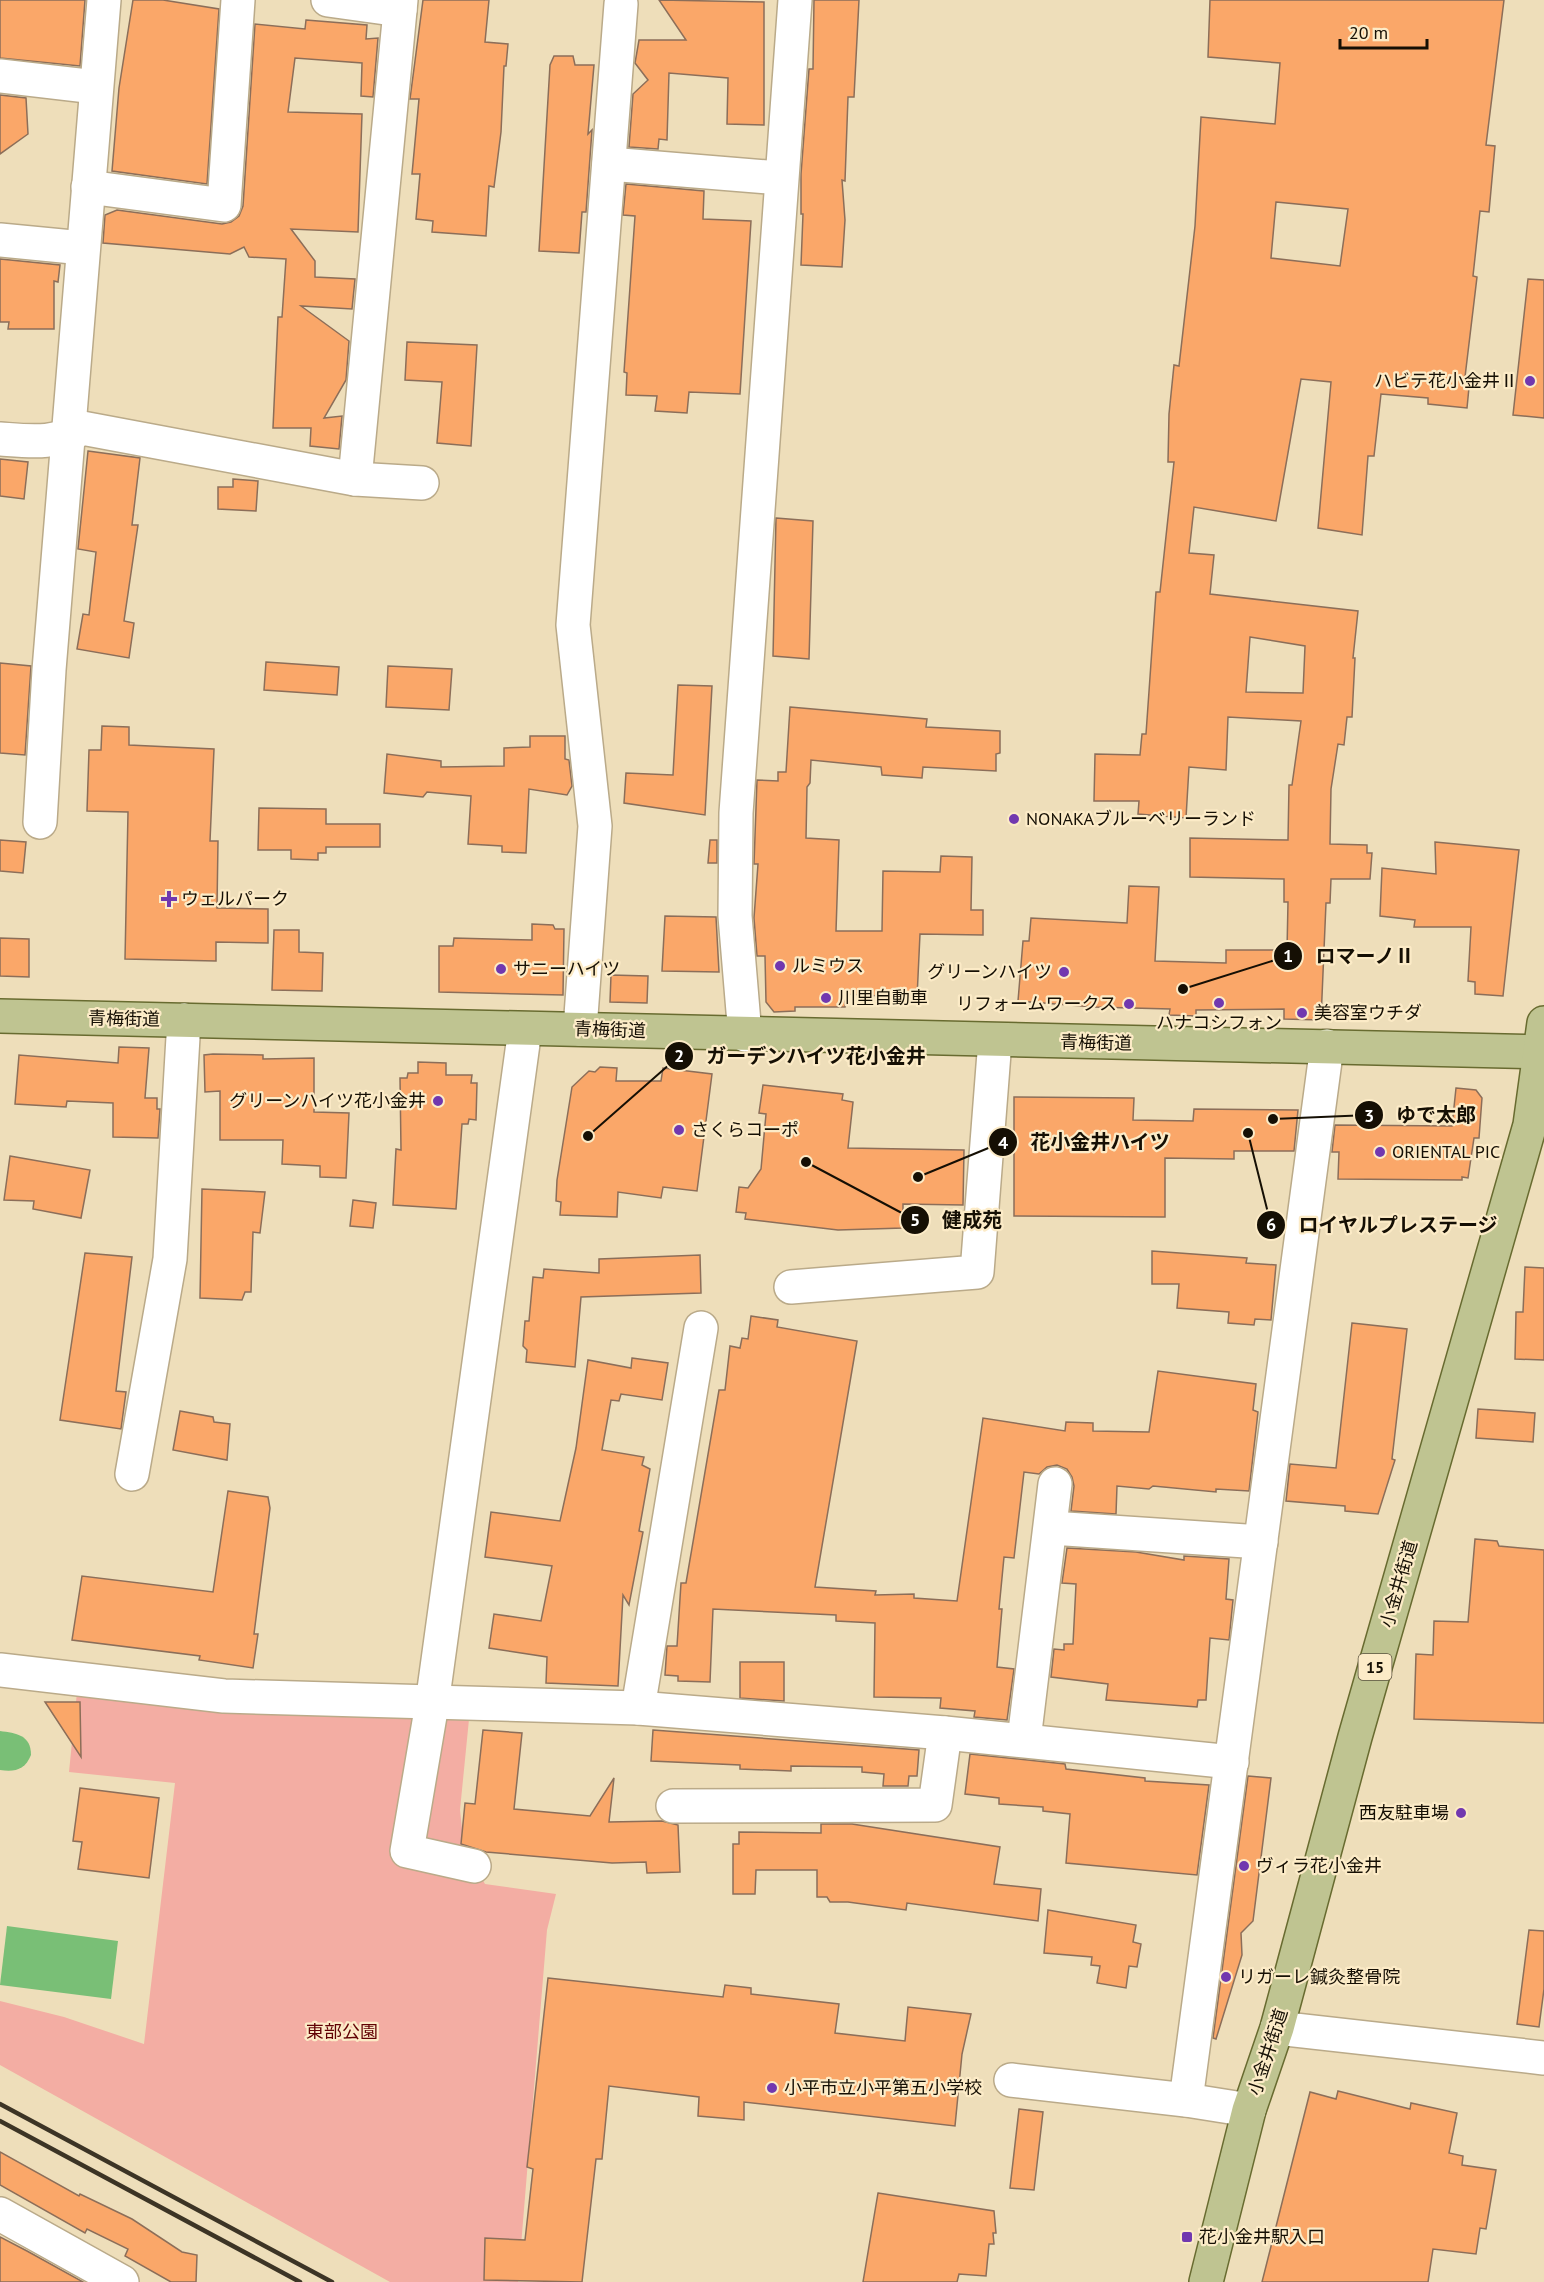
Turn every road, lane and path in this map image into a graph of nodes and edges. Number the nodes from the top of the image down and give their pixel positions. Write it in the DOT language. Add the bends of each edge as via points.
graph roads {
  1 [pos="104,0"];
  2 [pos="238,0"];
  3 [pos="328,0"];
  4 [pos="795,0"];
  5 [pos="621,4"];
  6 [pos="400,5"];
  7 [pos="0,76"];
  8 [pos="96,87"];
  9 [pos="609,164"];
  10 [pos="780,178"];
  11 [pos="88,187"];
  12 [pos="0,240"];
  13 [pos="83,248"];
  14 [pos="68,437"];
  15 [pos="0,439"];
  16 [pos="355,479"];
  17 [pos="422,483"];
  18 [pos="40,822"];
  19 [pos="0,1016"];
  20 [pos="184,1020"];
  21 [pos="525,1029"];
  22 [pos="580,1029"];
  23 [pos="746,1035"];
  24 [pos="995,1040"];
  25 [pos="1543,1042"];
  26 [pos="1327,1046"];
  27 [pos="791,1287"];
  28 [pos="701,1328"];
  29 [pos="132,1474"];
  30 [pos="1055,1485"];
  31 [pos="1051,1528"];
  32 [pos="1262,1542"];
  33 [pos="0,1670"];
  34 [pos="432,1704"];
  35 [pos="638,1708"];
  36 [pos="945,1732"];
  37 [pos="1024,1740"];
  38 [pos="1232,1762"];
  39 [pos="672,1806"];
  40 [pos="474,1866"];
  41 [pos="1277,2028"];
  42 [pos="1544,2058"];
  43 [pos="1011,2080"];
  44 [pos="1186,2100"];
  45 [pos="1249,2110"];
  46 [pos="0,2214"];
  47 [pos="122,2282"];
  48 [pos="1206,2282"];
  1 -- 8 [label="street"];
  2 -- 11 [label="street" via="224,205"];
  3 -- 6 [label="street"];
  4 -- 10 [label="street"];
  5 -- 9 [label="street"];
  6 -- 16 [label="street"];
  7 -- 8 [label="street"];
  8 -- 11 [label="street"];
  9 -- 10 [label="street"];
  9 -- 22 [label="street" via="573,625 595,826"];
  10 -- 23 [label="street" via="736,813 735,916"];
  11 -- 13 [label="street"];
  12 -- 13 [label="street"];
  13 -- 14 [label="street"];
  14 -- 15 [label="street" via="34,442"];
  14 -- 16 [label="street" via="82,428"];
  14 -- 18 [label="street"];
  16 -- 17 [label="street"];
  19 -- 20 [label="main road, 青梅街道"];
  20 -- 21 [label="main road, 青梅街道"];
  20 -- 29 [label="street" via="170,1259"];
  21 -- 22 [label="main road, 青梅街道"];
  21 -- 34 [label="street"];
  22 -- 23 [label="main road, 青梅街道"];
  23 -- 24 [label="main road, 青梅街道"];
  24 -- 26 [label="main road, 青梅街道"];
  24 -- 27 [label="street" via="978,1272"];
  25 -- 26 [label="main road, 青梅街道"];
  25 -- 41 [label="main road, 小金井街道 / 15" via="1530,1125 1355,1737"];
  26 -- 32 [label="street"];
  28 -- 35 [label="street"];
  30 -- 31 [label="street"];
  31 -- 32 [label="street"];
  31 -- 37 [label="street"];
  32 -- 38 [label="street"];
  33 -- 34 [label="street" via="224,1696"];
  34 -- 35 [label="street"];
  34 -- 40 [label="street" via="407,1851"];
  35 -- 36 [label="street"];
  36 -- 37 [label="street"];
  36 -- 39 [label="street" via="935,1806"];
  37 -- 38 [label="street"];
  38 -- 44 [label="street"];
  41 -- 42 [label="street"];
  41 -- 45 [label="main road, 小金井街道 / 15"];
  43 -- 44 [label="street"];
  44 -- 45 [label="street"];
  45 -- 48 [label="main road, 小金井街道 / 15"];
  46 -- 47 [label="street"];
}
